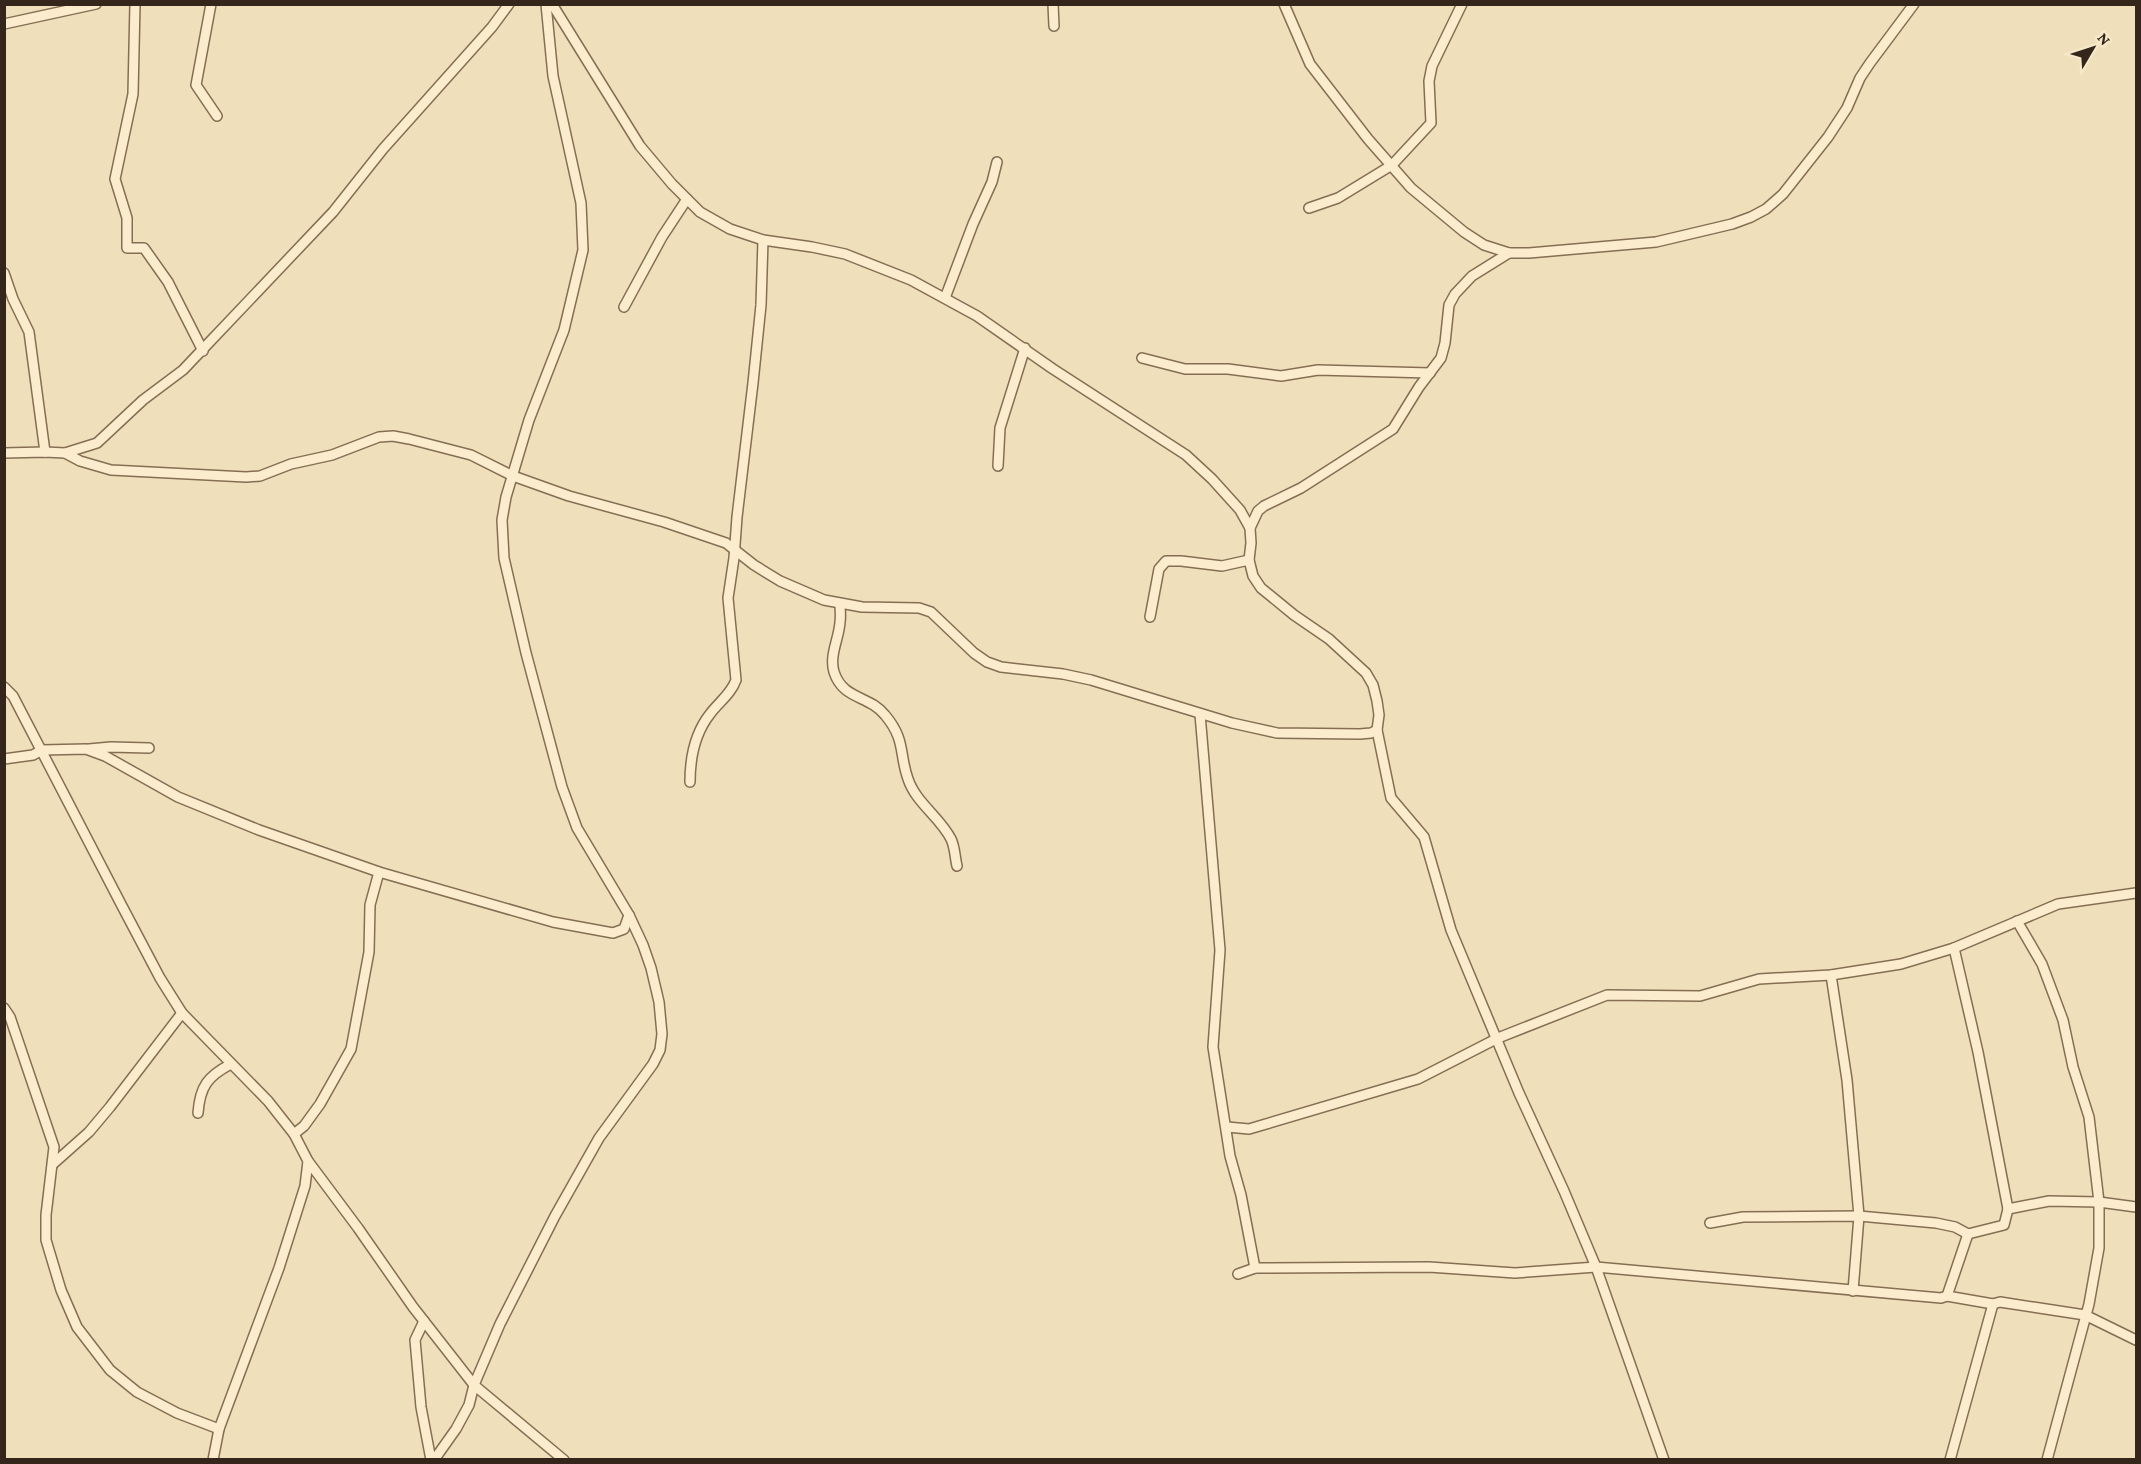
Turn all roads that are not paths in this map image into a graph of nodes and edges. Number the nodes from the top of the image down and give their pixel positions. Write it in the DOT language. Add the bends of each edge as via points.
graph roads {
  1 [pos="96,4"];
  2 [pos="135,4"];
  3 [pos="210,4"];
  4 [pos="509,4"];
  5 [pos="546,4"];
  6 [pos="552,4"];
  7 [pos="1053,4"];
  8 [pos="1284,4"];
  9 [pos="1462,4"];
  10 [pos="1914,4"];
  11 [pos="4,24"];
  12 [pos="1054,26"];
  13 [pos="217,116"];
  14 [pos="997,162"];
  15 [pos="1392,165"];
  16 [pos="687,199"];
  17 [pos="1309,208"];
  18 [pos="763,240"];
  19 [pos="1509,254"];
  20 [pos="4,273"];
  21 [pos="945,298"];
  22 [pos="624,307"];
  23 [pos="1025,348"];
  24 [pos="203,351"];
  25 [pos="1142,358"];
  26 [pos="1430,373"];
  27 [pos="45,452"];
  28 [pos="4,453"];
  29 [pos="65,453"];
  30 [pos="998,466"];
  31 [pos="513,476"];
  32 [pos="1250,528"];
  33 [pos="734,548"];
  34 [pos="1250,560"];
  35 [pos="840,604"];
  36 [pos="1150,616"];
  37 [pos="4,687"];
  38 [pos="1200,714"];
  39 [pos="1377,730"];
  40 [pos="149,748"];
  41 [pos="86,749"];
  42 [pos="42,750"];
  43 [pos="4,759"];
  44 [pos="690,782"];
  45 [pos="957,866"];
  46 [pos="379,872"];
  47 [pos="2136,893"];
  48 [pos="628,915"];
  49 [pos="2017,921"];
  50 [pos="1954,948"];
  51 [pos="1832,975"];
  52 [pos="4,1008"];
  53 [pos="182,1013"];
  54 [pos="13,1026"];
  55 [pos="4,1035"];
  56 [pos="1498,1038"];
  57 [pos="231,1064"];
  58 [pos="198,1113"];
  59 [pos="1227,1127"];
  60 [pos="294,1134"];
  61 [pos="308,1161"];
  62 [pos="53,1164"];
  63 [pos="2099,1202"];
  64 [pos="2136,1207"];
  65 [pos="2008,1209"];
  66 [pos="1859,1216"];
  67 [pos="1710,1223"];
  68 [pos="1968,1233"];
  69 [pos="1596,1267"];
  70 [pos="1255,1268"];
  71 [pos="1238,1275"];
  72 [pos="1853,1291"];
  73 [pos="1947,1296"];
  74 [pos="1993,1304"];
  75 [pos="2085,1315"];
  76 [pos="424,1321"];
  77 [pos="2136,1340"];
  78 [pos="474,1385"];
  79 [pos="219,1429"];
  80 [pos="555,1456"];
  81 [pos="213,1460"];
  82 [pos="432,1460"];
  83 [pos="564,1460"];
  84 [pos="1664,1460"];
  85 [pos="1950,1460"];
  86 [pos="2047,1460"];
  1 -- 11 [label="street"];
  2 -- 24 [label="street" via="133,94 115,179 127,218 127,248 144,248 168,282"];
  3 -- 13 [label="street" via="196,85"];
  4 -- 24 [label="street" via="333,212"];
  5 -- 31 [label="street" via="553,76 580,203 583,250 564,330 529,420"];
  6 -- 16 [label="street" via="640,146"];
  7 -- 12 [label="street"];
  8 -- 15 [label="street" via="1310,63"];
  9 -- 15 [label="street" via="1432,66 1431,123"];
  10 -- 19 [label="street" via="1865,70 1828,138 1783,194 1766,208 1732,224 1656,242"];
  14 -- 21 [label="street"];
  15 -- 17 [label="street" via="1338,198"];
  15 -- 19 [label="street" via="1411,188 1464,232"];
  16 -- 18 [label="street" via="700,212 730,229"];
  16 -- 22 [label="street"];
  18 -- 21 [label="street" via="845,254"];
  18 -- 33 [label="street" via="760,316"];
  19 -- 26 [label="street" via="1472,276 1455,294 1449,305 1441,358"];
  20 -- 27 [label="street" via="29,332"];
  21 -- 23 [label="street"];
  23 -- 30 [label="street" via="1000,428"];
  23 -- 32 [label="street" via="1186,455 1240,510"];
  24 -- 29 [label="street" via="97,443"];
  25 -- 26 [label="street" via="1185,369 1228,369 1281,376 1318,370"];
  26 -- 32 [label="street" via="1393,429 1310,483 1264,506"];
  27 -- 28 [label="street"];
  27 -- 29 [label="street"];
  29 -- 31 [label="street" via="111,470 246,477 393,436 471,455"];
  31 -- 33 [label="street"];
  31 -- 48 [label="street" via="502,520 504,558 526,653 562,788 577,828"];
  32 -- 34 [label="street"];
  33 -- 35 [label="street" via="780,581"];
  33 -- 44 [label="street" via="728,598 736,680 707,717 690,761"];
  34 -- 36 [label="street" via="1222,566 1166,561 1159,568"];
  34 -- 39 [label="street" via="1253,576 1261,588 1329,639 1366,673 1377,701"];
  35 -- 38 [label="street" via="919,608 931,612 987,662 1091,680"];
  35 -- 45 [label="street" via="832,664 838,681 849,694 876,706 893,726 900,738 907,778 952,842"];
  37 -- 42 [label="street" via="13,696"];
  38 -- 39 [label="street" via="1277,734 1360,734"];
  38 -- 59 [label="street" via="1220,950 1213,1047"];
  39 -- 56 [label="street" via="1391,798 1424,837 1452,930"];
  40 -- 41 [label="street"];
  41 -- 42 [label="street"];
  41 -- 46 [label="street" via="178,797"];
  42 -- 43 [label="street"];
  42 -- 53 [label="street" via="154,968"];
  46 -- 48 [label="street" via="554,922 613,933 624,929"];
  46 -- 60 [label="street" via="370,905 369,952 351,1049 320,1104"];
  47 -- 49 [label="street" via="2058,904"];
  48 -- 78 [label="street" via="651,968 659,1002 660,1050 598,1138 500,1324"];
  49 -- 50 [label="street"];
  49 -- 63 [label="street" via="2042,964 2063,1020 2089,1117"];
  50 -- 51 [label="street" via="1901,964"];
  50 -- 65 [label="street"];
  51 -- 56 [label="street" via="1759,979 1700,996 1607,995"];
  51 -- 66 [label="street" via="1847,1080"];
  52 -- 54 [label="street"];
  53 -- 57 [label="street"];
  53 -- 62 [label="street" via="89,1132"];
  54 -- 55 [label="street"];
  54 -- 62 [label="street" via="50,1132"];
  56 -- 59 [label="street" via="1418,1079 1249,1130"];
  56 -- 69 [label="street"];
  57 -- 58 [label="street" via="205,1083"];
  57 -- 60 [label="street"];
  59 -- 70 [label="street"];
  60 -- 61 [label="street"];
  61 -- 76 [label="street"];
  61 -- 79 [label="street" via="305,1186 279,1268"];
  62 -- 79 [label="street" via="46,1240 77,1327 110,1370 138,1392"];
  63 -- 64 [label="street"];
  63 -- 65 [label="street" via="2049,1201"];
  63 -- 75 [label="street" via="2099,1248"];
  65 -- 68 [label="street" via="2004,1225"];
  66 -- 67 [label="street" via="1743,1217"];
  66 -- 68 [label="street" via="1936,1223"];
  66 -- 72 [label="street"];
  68 -- 73 [label="street"];
  69 -- 70 [label="street" via="1515,1273 1429,1267"];
  69 -- 72 [label="street"];
  69 -- 84 [label="street"];
  70 -- 71 [label="street"];
  72 -- 73 [label="street"];
  73 -- 74 [label="street"];
  74 -- 75 [label="street"];
  74 -- 85 [label="street"];
  75 -- 77 [label="street"];
  75 -- 86 [label="street"];
  76 -- 78 [label="street"];
  76 -- 82 [label="street" via="415,1340 421,1407"];
  78 -- 80 [label="street"];
  78 -- 82 [label="street" via="456,1430"];
  79 -- 81 [label="street"];
  80 -- 83 [label="street"];
}
